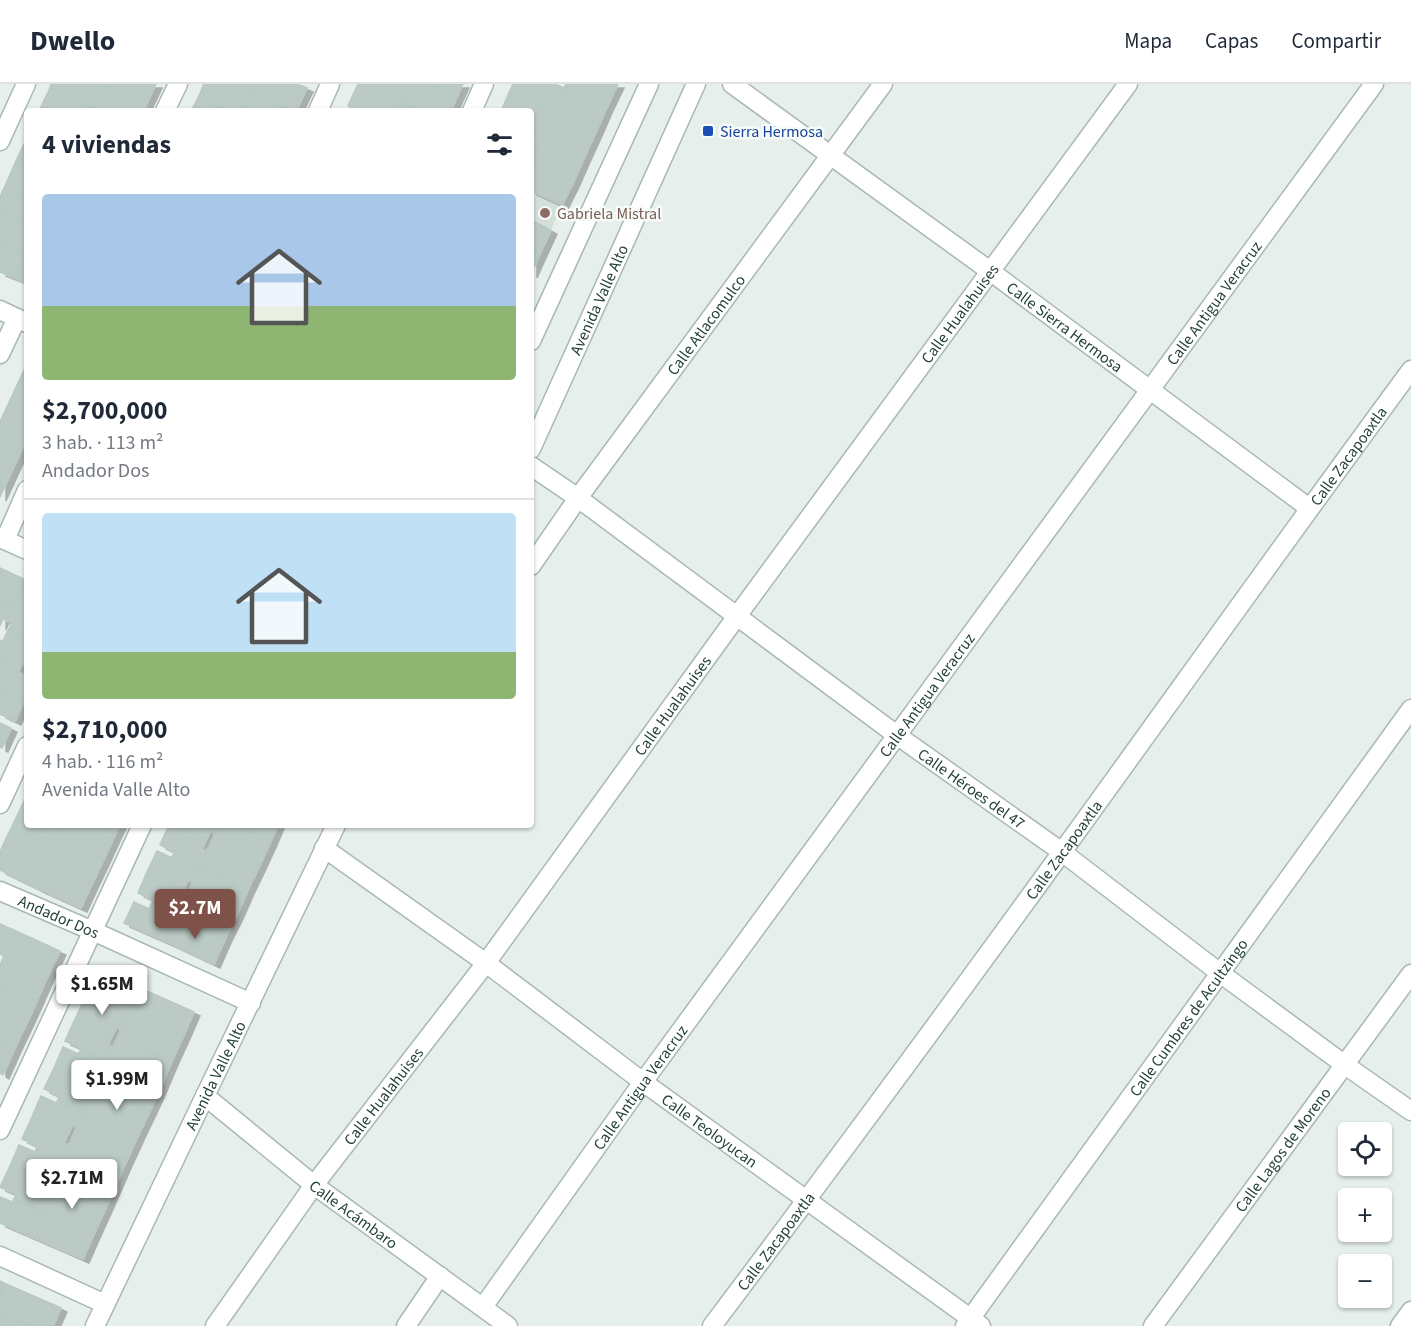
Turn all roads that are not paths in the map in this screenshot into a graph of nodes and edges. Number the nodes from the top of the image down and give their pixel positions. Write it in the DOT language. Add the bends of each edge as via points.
graph roads {
  1 [pos="26,84"];
  2 [pos="178,84"];
  3 [pos="330,84"];
  4 [pos="484,84"];
  5 [pos="649,84"];
  6 [pos="696,84"];
  7 [pos="732,84"];
  8 [pos="883,84"];
  9 [pos="1128,84"];
  10 [pos="1374,84"];
  11 [pos="166,108"];
  12 [pos="319,108"];
  13 [pos="473,108"];
  14 [pos="0,141"];
  15 [pos="831,156"];
  16 [pos="990,271"];
  17 [pos="0,310"];
  18 [pos="22,321"];
  19 [pos="534,334"];
  20 [pos="0,354"];
  21 [pos="1411,370"];
  22 [pos="1150,390"];
  23 [pos="534,442"];
  24 [pos="534,468"];
  25 [pos="24,496"];
  26 [pos="578,498"];
  27 [pos="1309,508"];
  28 [pos="2,539"];
  29 [pos="24,549"];
  30 [pos="534,562"];
  31 [pos="737,616"];
  32 [pos="1411,709"];
  33 [pos="898,736"];
  34 [pos="24,752"];
  35 [pos="0,804"];
  36 [pos="141,828"];
  37 [pos="334,828"];
  38 [pos="324,848"];
  39 [pos="1062,852"];
  40 [pos="0,891"];
  41 [pos="93,931"];
  42 [pos="486,963"];
  43 [pos="1220,973"];
  44 [pos="1411,974"];
  45 [pos="250,1003"];
  46 [pos="1345,1065"];
  47 [pos="644,1082"];
  48 [pos="205,1096"];
  49 [pos="1411,1111"];
  50 [pos="0,1130"];
  51 [pos="314,1185"];
  52 [pos="807,1200"];
  53 [pos="0,1256"];
  54 [pos="440,1276"];
  55 [pos="105,1304"];
  56 [pos="483,1307"];
  57 [pos="1411,1311"];
  58 [pos="972,1323"];
  59 [pos="95,1326"];
  60 [pos="215,1326"];
  61 [pos="406,1326"];
  62 [pos="508,1326"];
  63 [pos="712,1326"];
  64 [pos="1153,1326"];
  65 [pos="1400,1326"];
  1 -- 14 [label="street"];
  2 -- 11 [label="street"];
  3 -- 12 [label="street"];
  4 -- 13 [label="street"];
  5 -- 19 [label="street"];
  6 -- 23 [label="street, Avenida Valle Alto"];
  7 -- 15 [label="street, Calle Sierra Hermosa"];
  8 -- 15 [label="street, Calle Atlacomulco"];
  9 -- 16 [label="street, Calle Hualahuises"];
  10 -- 22 [label="street, Calle Antigua Veracruz"];
  15 -- 16 [label="street, Calle Sierra Hermosa"];
  15 -- 26 [label="street, Calle Atlacomulco"];
  16 -- 22 [label="street, Calle Sierra Hermosa"];
  16 -- 31 [label="street, Calle Hualahuises"];
  17 -- 18 [label="street"];
  18 -- 20 [label="street"];
  21 -- 27 [label="street, Calle Zacapoaxtla"];
  22 -- 27 [label="street, Calle Sierra Hermosa"];
  22 -- 33 [label="street, Calle Antigua Veracruz"];
  24 -- 26 [label="street, Calle Héroes del 47"];
  25 -- 28 [label="street"];
  26 -- 30 [label="street, Calle Atlacomulco"];
  26 -- 31 [label="street, Calle Héroes del 47"];
  27 -- 39 [label="street, Calle Zacapoaxtla"];
  28 -- 29 [label="street"];
  31 -- 33 [label="street, Calle Héroes del 47"];
  31 -- 42 [label="street, Calle Hualahuises"];
  32 -- 43 [label="street, Calle Cumbres de Acultzingo"];
  33 -- 39 [label="street, Calle Héroes del 47"];
  33 -- 47 [label="street, Calle Antigua Veracruz"];
  34 -- 35 [label="street"];
  36 -- 41 [label="street"];
  37 -- 38 [label="street, Avenida Valle Alto"];
  38 -- 42 [label="street, Calle Teoloyucan"];
  38 -- 45 [label="street, Avenida Valle Alto"];
  39 -- 43 [label="street, Calle Héroes del 47"];
  39 -- 52 [label="street, Calle Zacapoaxtla"];
  40 -- 41 [label="street, Andador Dos"];
  41 -- 45 [label="street, Andador Dos"];
  41 -- 50 [label="street"];
  42 -- 47 [label="street, Calle Teoloyucan"];
  42 -- 51 [label="street, Calle Hualahuises"];
  43 -- 46 [label="street, Calle Héroes del 47"];
  43 -- 58 [label="street, Calle Cumbres de Acultzingo"];
  44 -- 46 [label="street, Calle Lagos de Moreno"];
  45 -- 48 [label="street, Avenida Valle Alto"];
  46 -- 49 [label="street, Calle Héroes del 47"];
  46 -- 64 [label="street, Calle Lagos de Moreno"];
  47 -- 52 [label="street, Calle Teoloyucan"];
  47 -- 56 [label="street, Calle Antigua Veracruz"];
  48 -- 51 [label="street, Calle Acámbaro"];
  48 -- 55 [label="street, Avenida Valle Alto"];
  51 -- 54 [label="street, Calle Acámbaro"];
  51 -- 60 [label="street, Calle Hualahuises"];
  52 -- 58 [label="street, Calle Teoloyucan"];
  52 -- 63 [label="street, Calle Zacapoaxtla"];
  53 -- 55 [label="street"];
  54 -- 56 [label="street, Calle Acámbaro"];
  54 -- 61 [label="street"];
  55 -- 59 [label="street, Avenida Valle Alto"];
  56 -- 62 [label="street, Calle Acámbaro"];
  57 -- 65 [label="street"];
}
